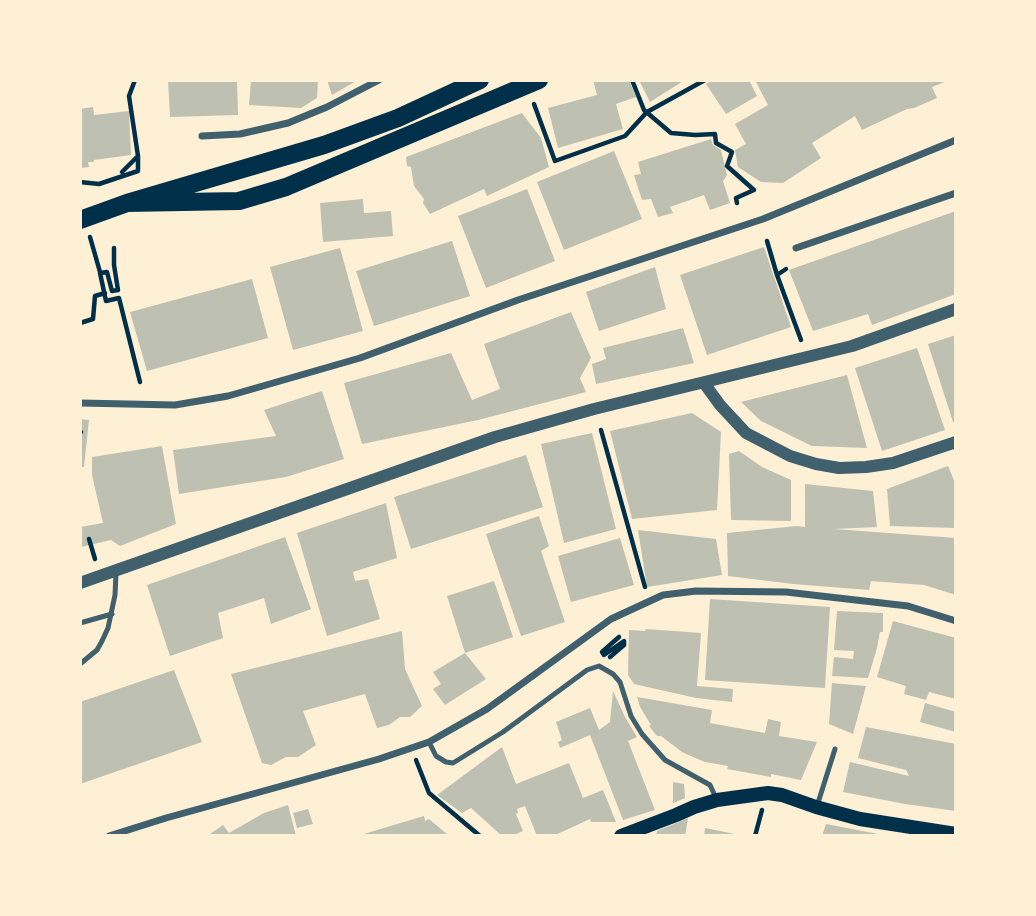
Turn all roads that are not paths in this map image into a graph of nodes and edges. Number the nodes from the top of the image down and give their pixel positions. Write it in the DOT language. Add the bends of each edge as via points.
graph roads {
  1 [pos="379,80"];
  2 [pos="539,80"];
  3 [pos="476,82"];
  4 [pos="202,136"];
  5 [pos="956,139"];
  6 [pos="956,193"];
  7 [pos="127,203"];
  8 [pos="80,220"];
  9 [pos="796,248"];
  10 [pos="956,309"];
  11 [pos="705,383"];
  12 [pos="80,403"];
  13 [pos="956,442"];
  14 [pos="116,571"];
  15 [pos="80,583"];
  16 [pos="112,614"];
  17 [pos="956,621"];
  18 [pos="80,623"];
  19 [pos="80,664"];
  20 [pos="429,742"];
  21 [pos="835,749"];
  22 [pos="717,800"];
  23 [pos="816,807"];
  24 [pos="956,834"];
  25 [pos="108,835"];
  26 [pos="621,835"];
  1 -- 4 [label="street" via="288,123 240,134"];
  2 -- 7 [label="main road" via="251,198"];
  3 -- 7 [label="main road" via="324,145"];
  5 -- 12 [label="street" via="763,219 360,358 228,396 175,405"];
  6 -- 9 [label="street"];
  7 -- 8 [label="main road"];
  10 -- 11 [label="street" via="852,346"];
  11 -- 13 [label="street" via="746,433 816,464 839,468 893,463"];
  11 -- 14 [label="street" via="495,437"];
  14 -- 15 [label="street"];
  14 -- 16 [label="lane"];
  16 -- 18 [label="lane"];
  16 -- 19 [label="lane" via="97,650"];
  17 -- 20 [label="street" via="908,606 786,592 663,595 611,619 487,709"];
  20 -- 22 [label="lane" via="436,756 453,763 599,666 620,682 642,734 666,760 710,785"];
  20 -- 25 [label="street"];
  21 -- 23 [label="lane"];
  22 -- 23 [label="main road" via="768,793"];
  22 -- 26 [label="main road"];
  23 -- 24 [label="main road"];
}
